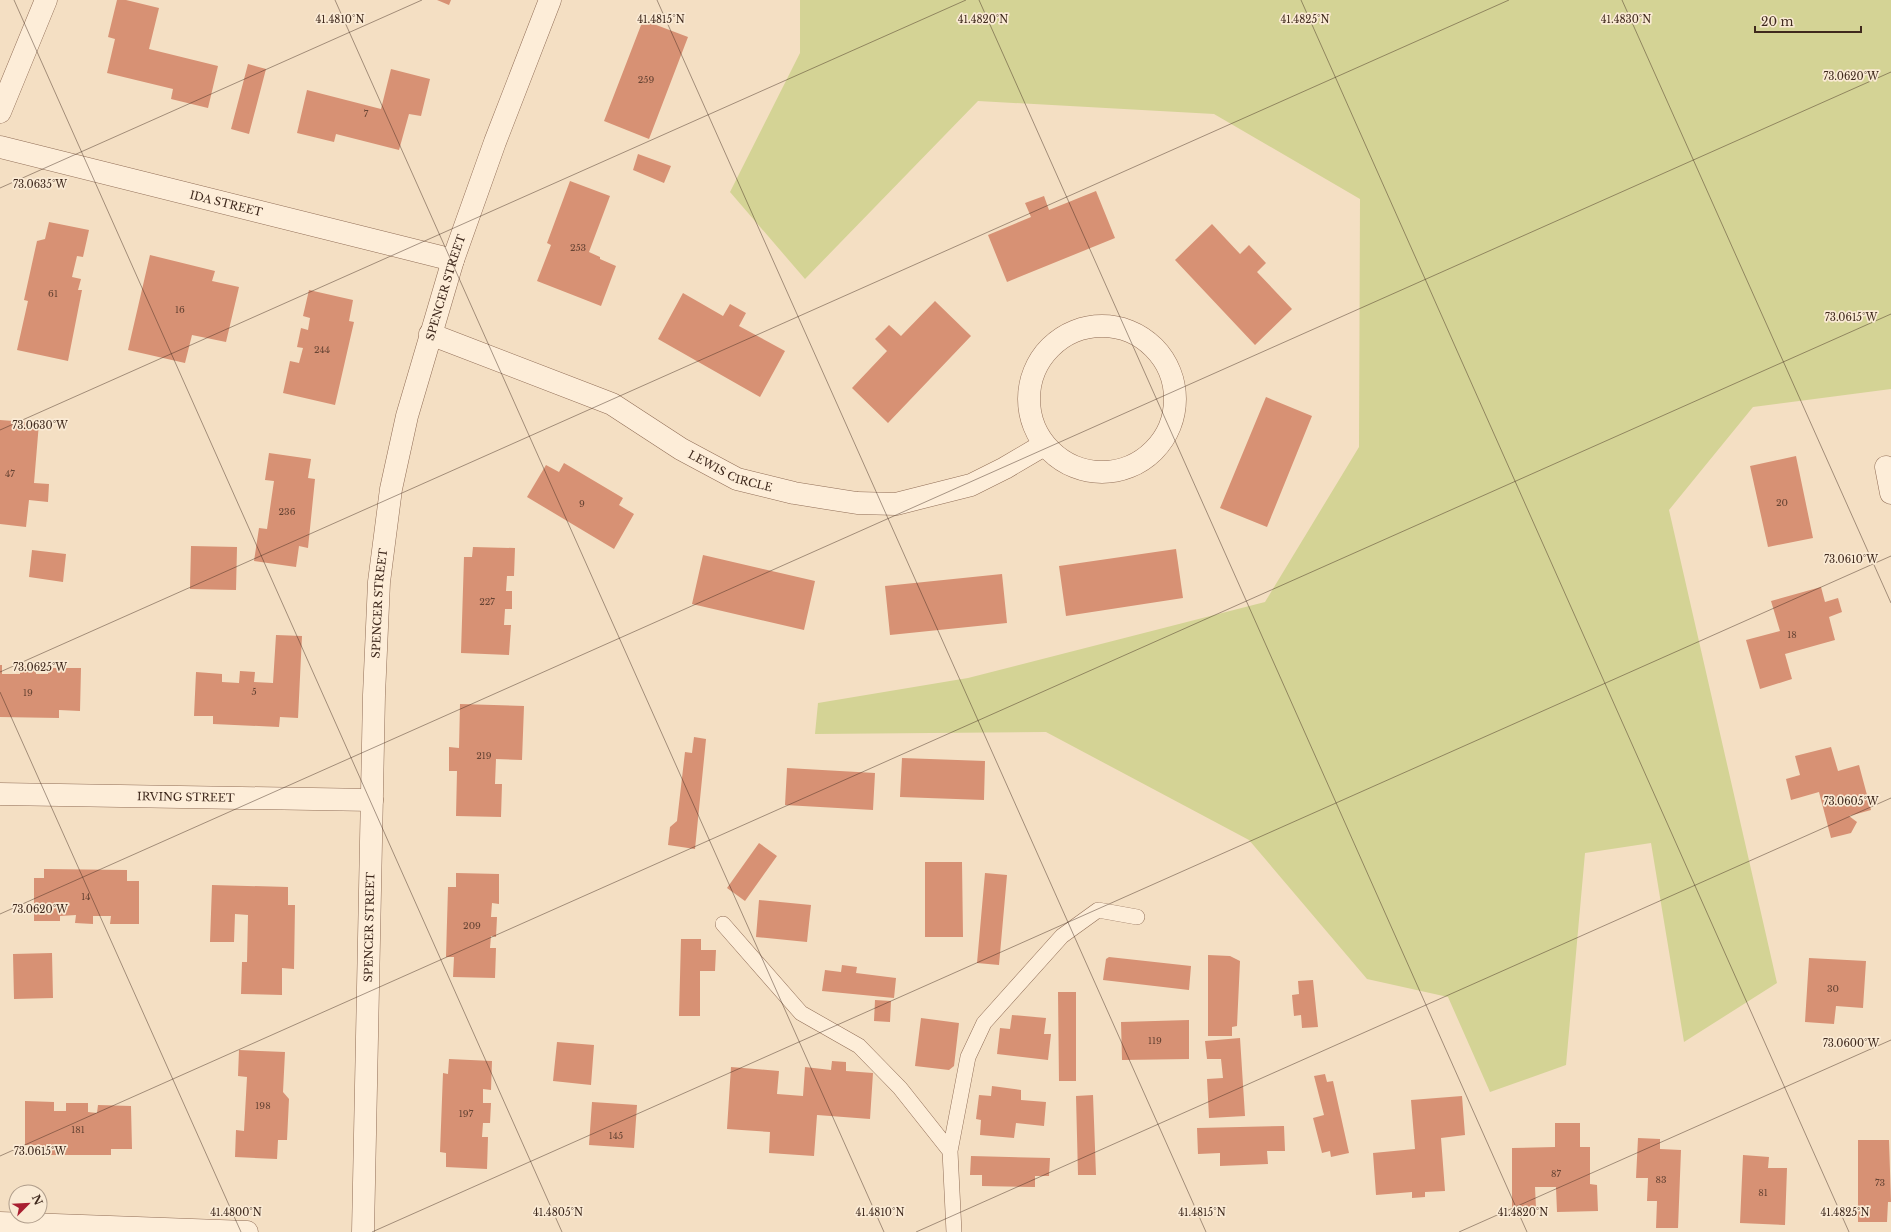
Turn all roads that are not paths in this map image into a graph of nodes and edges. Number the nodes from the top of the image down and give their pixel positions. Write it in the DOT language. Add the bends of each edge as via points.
graph roads {
  1 [pos="46,0"];
  2 [pos="550,0"];
  3 [pos="0,112"];
  4 [pos="0,147"];
  5 [pos="452,260"];
  6 [pos="430,334"];
  7 [pos="1044,445"];
  8 [pos="1886,467"];
  9 [pos="1891,493"];
  10 [pos="0,794"];
  11 [pos="372,800"];
  12 [pos="1137,917"];
  13 [pos="723,924"];
  14 [pos="950,1151"];
  15 [pos="0,1223"];
  16 [pos="248,1232"];
  17 [pos="363,1232"];
  18 [pos="954,1232"];
  1 -- 3 [label="street"];
  2 -- 5 [label="street, SPENCER STREET"];
  4 -- 5 [label="street, IDA STREET"];
  5 -- 6 [label="street, SPENCER STREET"];
  6 -- 7 [label="street, LEWIS CIRCLE" via="612,404 681,449 737,479 794,493 857,503 896,504 971,485"];
  6 -- 11 [label="street, SPENCER STREET" via="407,416 390,496 379,582"];
  7 -- 7 [label="street" via="1062,461 1083,470 1107,472 1122,469 1150,455 1165,436 1173,415 1174,391 1168,368 1154,349 1137,335 1116,328 1094,327 1072,332 1054,344 1039,361 1031,381 1029,404 1033,425"];
  8 -- 9 [label="street"];
  10 -- 11 [label="street, IRVING STREET"];
  11 -- 17 [label="street, SPENCER STREET"];
  12 -- 14 [label="lane" via="1098,910 1062,936 984,1024 968,1057"];
  13 -- 14 [label="lane" via="801,1013 859,1046 900,1088"];
  14 -- 18 [label="lane"];
  15 -- 16 [label="street"];
}
